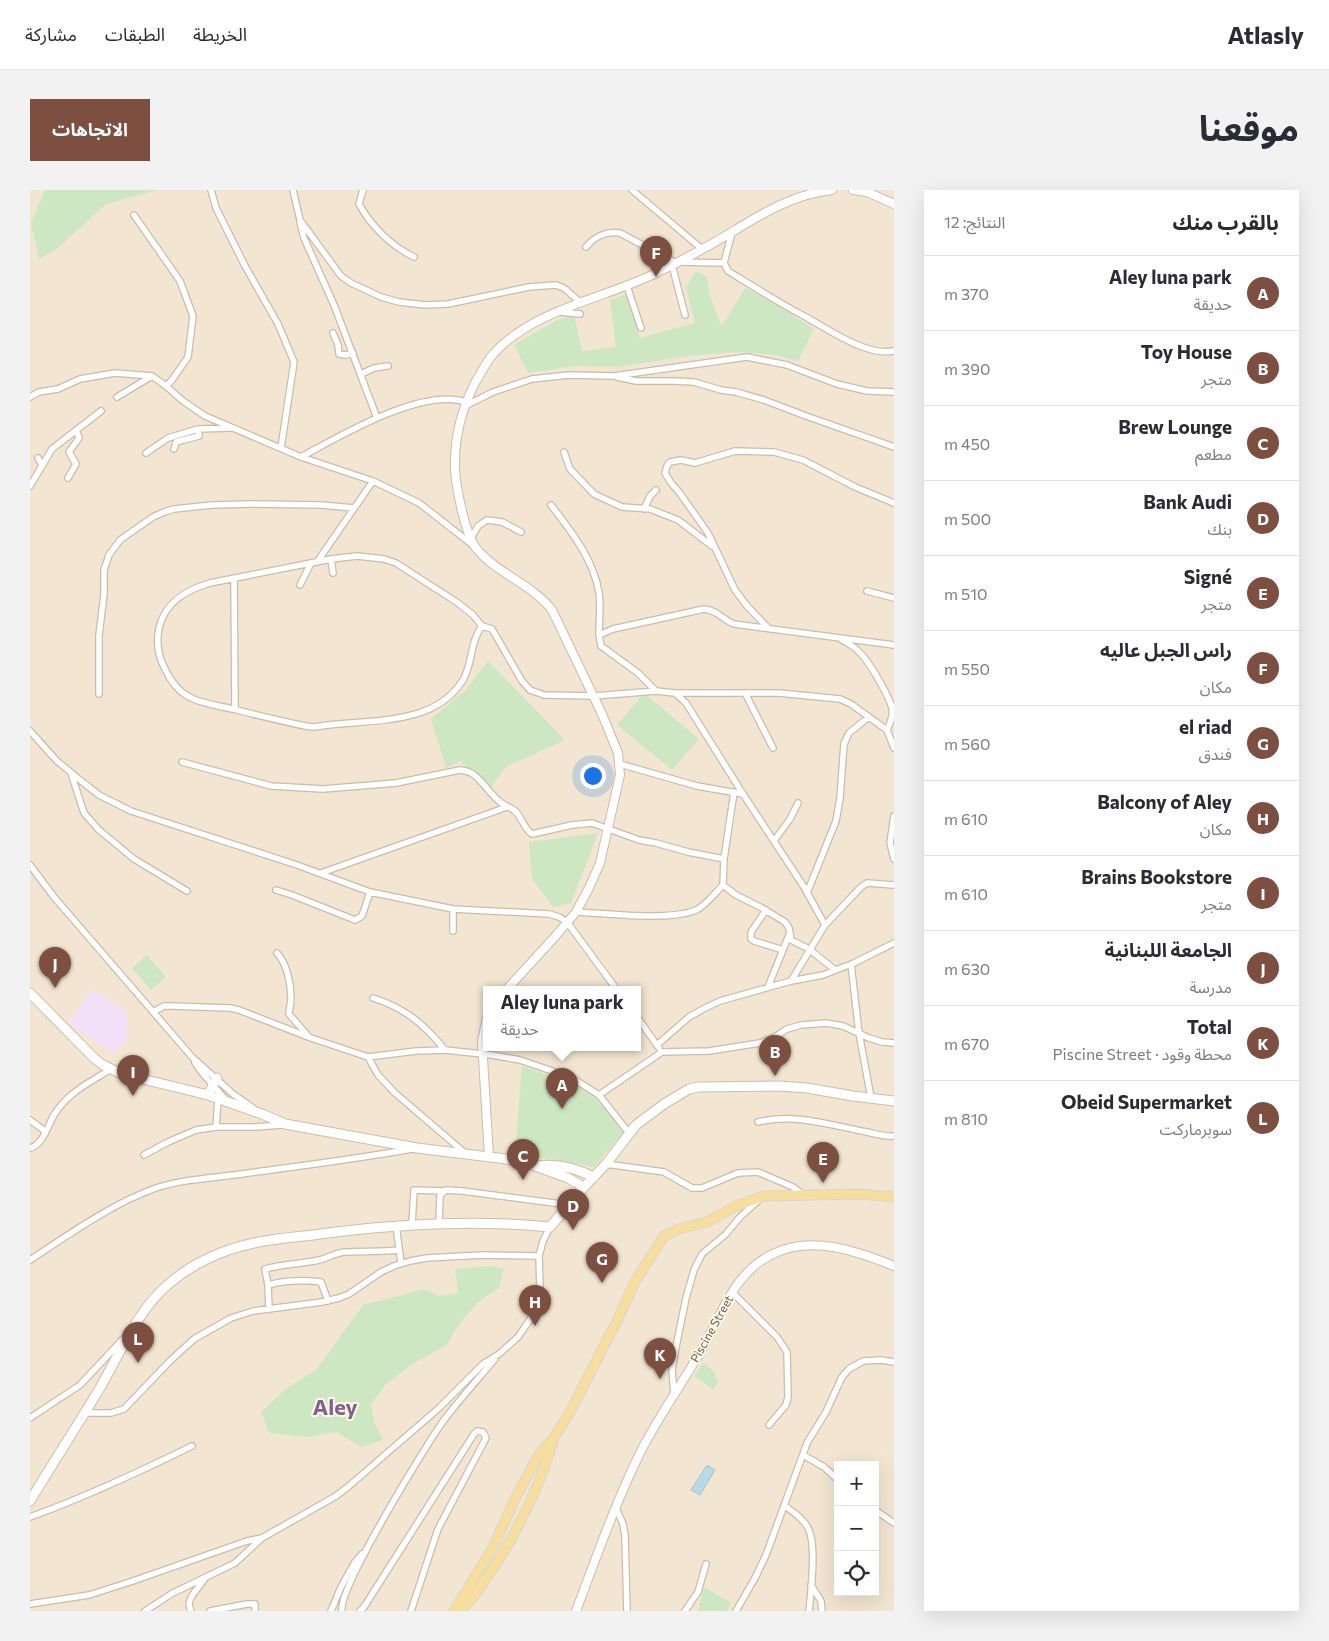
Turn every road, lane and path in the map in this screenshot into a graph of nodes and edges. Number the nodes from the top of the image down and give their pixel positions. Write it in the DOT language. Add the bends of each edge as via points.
graph roads {
  1 [pos="211,190"];
  2 [pos="293,190"];
  3 [pos="362,190"];
  4 [pos="632,190"];
  5 [pos="832,190"];
  6 [pos="853,190"];
  7 [pos="894,204"];
  8 [pos="134,215"];
  9 [pos="300,220"];
  10 [pos="732,232"];
  11 [pos="586,248"];
  12 [pos="702,249"];
  13 [pos="414,257"];
  14 [pos="675,263"];
  15 [pos="724,263"];
  16 [pos="627,286"];
  17 [pos="581,303"];
  18 [pos="559,312"];
  19 [pos="580,314"];
  20 [pos="686,315"];
  21 [pos="641,328"];
  22 [pos="333,333"];
  23 [pos="894,352"];
  24 [pos="352,353"];
  25 [pos="388,366"];
  26 [pos="361,374"];
  27 [pos="152,376"];
  28 [pos="614,376"];
  29 [pos="166,386"];
  30 [pos="894,392"];
  31 [pos="30,397"];
  32 [pos="117,397"];
  33 [pos="465,404"];
  34 [pos="101,411"];
  35 [pos="377,418"];
  36 [pos="234,428"];
  37 [pos="198,429"];
  38 [pos="76,430"];
  39 [pos="894,446"];
  40 [pos="174,448"];
  41 [pos="281,448"];
  42 [pos="564,452"];
  43 [pos="146,453"];
  44 [pos="301,457"];
  45 [pos="38,458"];
  46 [pos="42,465"];
  47 [pos="68,478"];
  48 [pos="373,481"];
  49 [pos="30,486"];
  50 [pos="656,490"];
  51 [pos="894,504"];
  52 [pos="552,505"];
  53 [pos="354,508"];
  54 [pos="644,509"];
  55 [pos="522,532"];
  56 [pos="471,538"];
  57 [pos="714,547"];
  58 [pos="475,548"];
  59 [pos="331,559"];
  60 [pos="314,563"];
  61 [pos="332,573"];
  62 [pos="234,579"];
  63 [pos="300,586"];
  64 [pos="867,591"];
  65 [pos="894,598"];
  66 [pos="482,626"];
  67 [pos="768,628"];
  68 [pos="598,635"];
  69 [pos="840,638"];
  70 [pos="894,645"];
  71 [pos="656,691"];
  72 [pos="675,693"];
  73 [pos="745,693"];
  74 [pos="99,694"];
  75 [pos="594,696"];
  76 [pos="235,709"];
  77 [pos="870,717"];
  78 [pos="887,730"];
  79 [pos="30,731"];
  80 [pos="773,748"];
  81 [pos="894,748"];
  82 [pos="182,762"];
  83 [pos="620,764"];
  84 [pos="71,773"];
  85 [pos="734,792"];
  86 [pos="744,794"];
  87 [pos="798,803"];
  88 [pos="507,807"];
  89 [pos="894,816"];
  90 [pos="608,829"];
  91 [pos="774,842"];
  92 [pos="724,859"];
  93 [pos="894,859"];
  94 [pos="30,865"];
  95 [pos="321,874"];
  96 [pos="723,885"];
  97 [pos="894,885"];
  98 [pos="276,890"];
  99 [pos="187,891"];
  100 [pos="370,892"];
  101 [pos="807,893"];
  102 [pos="453,910"];
  103 [pos="766,910"];
  104 [pos="576,912"];
  105 [pos="567,922"];
  106 [pos="824,925"];
  107 [pos="453,931"];
  108 [pos="789,934"];
  109 [pos="894,943"];
  110 [pos="808,949"];
  111 [pos="783,950"];
  112 [pos="277,953"];
  113 [pos="851,964"];
  114 [pos="835,970"];
  115 [pos="791,981"];
  116 [pos="510,986"];
  117 [pos="614,986"];
  118 [pos="768,987"];
  119 [pos="30,993"];
  120 [pos="373,998"];
  121 [pos="153,1012"];
  122 [pos="641,1023"];
  123 [pos="483,1030"];
  124 [pos="859,1033"];
  125 [pos="311,1038"];
  126 [pos="894,1043"];
  127 [pos="657,1045"];
  128 [pos="445,1050"];
  129 [pos="483,1051"];
  130 [pos="662,1052"];
  131 [pos="483,1054"];
  132 [pos="368,1057"];
  133 [pos="111,1069"];
  134 [pos="214,1082"];
  135 [pos="208,1094"];
  136 [pos="599,1095"];
  137 [pos="871,1098"];
  138 [pos="218,1100"];
  139 [pos="894,1101"];
  140 [pos="230,1104"];
  141 [pos="262,1114"];
  142 [pos="30,1120"];
  143 [pos="758,1122"];
  144 [pos="284,1124"];
  145 [pos="216,1127"];
  146 [pos="45,1132"];
  147 [pos="629,1132"];
  148 [pos="894,1136"];
  149 [pos="30,1148"];
  150 [pos="417,1148"];
  151 [pos="144,1155"];
  152 [pos="468,1156"];
  153 [pos="489,1157"];
  154 [pos="606,1164"];
  155 [pos="538,1166"];
  156 [pos="572,1169"];
  157 [pos="594,1177"];
  158 [pos="568,1178"];
  159 [pos="584,1187"];
  160 [pos="443,1192"];
  161 [pos="803,1195"];
  162 [pos="764,1196"];
  163 [pos="894,1198"];
  164 [pos="569,1205"];
  165 [pos="439,1223"];
  166 [pos="412,1224"];
  167 [pos="396,1225"];
  168 [pos="550,1228"];
  169 [pos="400,1250"];
  170 [pos="539,1256"];
  171 [pos="30,1260"];
  172 [pos="401,1264"];
  173 [pos="894,1266"];
  174 [pos="268,1285"];
  175 [pos="732,1292"];
  176 [pos="328,1301"];
  177 [pos="269,1309"];
  178 [pos="133,1329"];
  179 [pos="499,1354"];
  180 [pos="894,1362"];
  181 [pos="674,1394"];
  182 [pos="85,1413"];
  183 [pos="30,1418"];
  184 [pos="769,1425"];
  185 [pos="553,1439"];
  186 [pos="192,1446"];
  187 [pos="803,1454"];
  188 [pos="834,1476"];
  189 [pos="516,1498"];
  190 [pos="30,1501"];
  191 [pos="529,1503"];
  192 [pos="785,1506"];
  193 [pos="616,1508"];
  194 [pos="879,1513"];
  195 [pos="30,1517"];
  196 [pos="894,1523"];
  197 [pos="262,1538"];
  198 [pos="367,1548"];
  199 [pos="706,1564"];
  200 [pos="204,1578"];
  201 [pos="812,1585"];
  202 [pos="30,1604"];
  203 [pos="145,1611"];
  204 [pos="191,1611"];
  205 [pos="210,1611"];
  206 [pos="255,1611"];
  207 [pos="331,1611"];
  208 [pos="342,1611"];
  209 [pos="360,1611"];
  210 [pos="411,1611"];
  211 [pos="454,1611"];
  212 [pos="461,1611"];
  213 [pos="576,1611"];
  214 [pos="627,1611"];
  215 [pos="684,1611"];
  216 [pos="736,1611"];
  217 [pos="809,1611"];
  218 [pos="822,1611"];
  1 -- 41 [label="street" via="216,208 278,324 294,362"];
  2 -- 9 [label="street"];
  3 -- 13 [label="street" via="359,204 373,223 394,245"];
  4 -- 12 [label="street"];
  5 -- 10 [label="street" via="791,200"];
  6 -- 7 [label="street" via="867,192"];
  8 -- 29 [label="street" via="180,280 193,316 188,357"];
  9 -- 17 [label="street" via="341,276 381,297 399,302 448,304 545,284 564,288"];
  9 -- 24 [label="street" via="304,238"];
  10 -- 12 [label="street"];
  10 -- 15 [label="street"];
  11 -- 14 [label="street" via="599,236 620,233"];
  12 -- 14 [label="street"];
  14 -- 15 [label="street"];
  14 -- 16 [label="street"];
  14 -- 20 [label="street"];
  15 -- 23 [label="street" via="728,270 780,304 843,339 864,347"];
  16 -- 17 [label="street"];
  16 -- 21 [label="street"];
  17 -- 18 [label="street"];
  18 -- 19 [label="street"];
  18 -- 33 [label="street" via="503,344 484,368"];
  22 -- 24 [label="street" via="340,354"];
  24 -- 26 [label="street"];
  25 -- 26 [label="street"];
  26 -- 35 [label="street"];
  27 -- 29 [label="street"];
  27 -- 31 [label="street" via="115,372 99,374"];
  27 -- 32 [label="street"];
  28 -- 30 [label="street" via="747,357 787,365 845,386"];
  28 -- 33 [label="street" via="570,375 532,379"];
  28 -- 39 [label="street" via="636,382 694,382 753,396"];
  29 -- 36 [label="street" via="196,411"];
  33 -- 35 [label="street" via="446,398 421,402"];
  33 -- 56 [label="street" via="455,466 458,492"];
  34 -- 38 [label="street"];
  35 -- 44 [label="street"];
  36 -- 37 [label="street"];
  36 -- 41 [label="street"];
  37 -- 40 [label="street" via="199,436 176,442"];
  37 -- 43 [label="street" via="168,438"];
  38 -- 46 [label="street" via="52,449"];
  38 -- 47 [label="street" via="79,438 70,452 76,464"];
  41 -- 44 [label="street"];
  42 -- 54 [label="street" via="570,469 594,494 622,507"];
  44 -- 48 [label="street"];
  45 -- 46 [label="street"];
  46 -- 49 [label="street"];
  48 -- 53 [label="street"];
  48 -- 58 [label="street" via="428,509"];
  50 -- 54 [label="street"];
  51 -- 57 [label="street" via="803,460 774,452 735,451 695,463 670,462 667,477 708,533"];
  52 -- 68 [label="street" via="572,533 596,578"];
  53 -- 60 [label="street"];
  53 -- 74 [label="street" via="251,504 174,509 153,517 120,540 104,570 98,635"];
  54 -- 57 [label="street" via="650,508 678,520"];
  55 -- 56 [label="street" via="502,522 488,520 478,526"];
  56 -- 58 [label="street"];
  57 -- 67 [label="street" via="735,590"];
  58 -- 75 [label="street" via="545,601"];
  59 -- 60 [label="street"];
  59 -- 61 [label="street"];
  59 -- 66 [label="street" via="357,556 396,563 458,603"];
  60 -- 62 [label="street"];
  60 -- 63 [label="street"];
  62 -- 76 [label="street"];
  62 -- 76 [label="street" via="195,587 181,594 162,618 157,644 160,660 174,687 200,702"];
  64 -- 65 [label="street"];
  66 -- 75 [label="street" via="495,633 530,690 544,695"];
  66 -- 76 [label="street" via="476,633 464,679 439,705 421,712 406,717 314,727"];
  67 -- 68 [label="street" via="734,624 716,611 704,609"];
  67 -- 69 [label="street"];
  68 -- 71 [label="street" via="600,646 638,673"];
  69 -- 70 [label="street"];
  69 -- 78 [label="street" via="867,660 886,696 892,708 892,720"];
  71 -- 72 [label="street"];
  71 -- 75 [label="street"];
  72 -- 73 [label="street"];
  72 -- 86 [label="street" via="686,703"];
  73 -- 77 [label="street" via="779,692 840,699"];
  73 -- 80 [label="street"];
  75 -- 83 [label="street"];
  77 -- 78 [label="street"];
  77 -- 101 [label="street" via="849,733 844,744 836,822"];
  78 -- 81 [label="street"];
  79 -- 84 [label="street"];
  82 -- 88 [label="street" via="271,786 323,788 396,782 466,770 476,775"];
  83 -- 85 [label="street" via="697,786"];
  83 -- 90 [label="street" via="619,786"];
  84 -- 95 [label="street" via="99,795 131,811"];
  84 -- 99 [label="street" via="84,813 99,830 134,859"];
  85 -- 86 [label="street"];
  85 -- 92 [label="street"];
  86 -- 91 [label="street"];
  87 -- 91 [label="street"];
  88 -- 90 [label="street" via="517,813 532,834 584,823"];
  88 -- 95 [label="street"];
  89 -- 93 [label="street" via="890,843"];
  90 -- 92 [label="street"];
  90 -- 104 [label="street" via="600,863"];
  91 -- 101 [label="street"];
  92 -- 96 [label="street"];
  94 -- 121 [label="street"];
  95 -- 100 [label="street"];
  96 -- 103 [label="street"];
  96 -- 104 [label="street" via="704,904 683,914"];
  97 -- 106 [label="street" via="864,884"];
  98 -- 100 [label="street" via="355,920 362,916"];
  100 -- 102 [label="street"];
  101 -- 106 [label="street"];
  102 -- 105 [label="street" via="548,914"];
  102 -- 107 [label="street"];
  103 -- 108 [label="street" via="785,922"];
  103 -- 111 [label="street" via="751,932 751,939"];
  104 -- 105 [label="street"];
  105 -- 116 [label="street"];
  105 -- 117 [label="street"];
  106 -- 110 [label="street"];
  108 -- 110 [label="street" via="791,940"];
  108 -- 111 [label="street"];
  109 -- 113 [label="street"];
  110 -- 114 [label="street"];
  110 -- 115 [label="street"];
  111 -- 118 [label="street"];
  112 -- 125 [label="street" via="288,975 290,1014"];
  113 -- 114 [label="street"];
  113 -- 124 [label="street"];
  114 -- 115 [label="street"];
  115 -- 118 [label="street"];
  118 -- 127 [label="street" via="705,1008 689,1017"];
  119 -- 133 [label="main road" via="88,1052"];
  120 -- 128 [label="street" via="409,1014"];
  121 -- 125 [label="street" via="164,1006 230,1008"];
  121 -- 134 [label="street"];
  122 -- 127 [label="street"];
  123 -- 129 [label="street"];
  124 -- 126 [label="street"];
  124 -- 130 [label="street" via="843,1026 812,1023 787,1029 760,1043 708,1051"];
  124 -- 137 [label="street"];
  125 -- 132 [label="street"];
  127 -- 130 [label="street"];
  128 -- 131 [label="street"];
  128 -- 132 [label="street"];
  130 -- 136 [label="street"];
  131 -- 136 [label="street" via="545,1067 577,1080"];
  131 -- 153 [label="street"];
  132 -- 152 [label="street" via="378,1075 395,1093"];
  133 -- 135 [label="main road"];
  133 -- 146 [label="street" via="70,1095"];
  134 -- 135 [label="main road"];
  134 -- 140 [label="street"];
  134 -- 141 [label="street"];
  135 -- 138 [label="main road"];
  136 -- 147 [label="street"];
  137 -- 139 [label="main road"];
  137 -- 147 [label="main road" via="779,1086 698,1087 664,1104"];
  138 -- 140 [label="main road"];
  138 -- 145 [label="street"];
  140 -- 141 [label="main road"];
  141 -- 144 [label="main road"];
  142 -- 146 [label="street"];
  143 -- 148 [label="street" via="784,1118 811,1120"];
  144 -- 145 [label="street"];
  144 -- 150 [label="main road"];
  145 -- 151 [label="street" via="180,1136"];
  146 -- 149 [label="street" via="39,1144"];
  147 -- 154 [label="main road"];
  150 -- 152 [label="main road"];
  150 -- 171 [label="street" via="157,1188 118,1206"];
  152 -- 153 [label="main road"];
  153 -- 155 [label="main road"];
  154 -- 157 [label="main road"];
  154 -- 161 [label="street" via="664,1172 692,1188 702,1188 738,1173 758,1172 793,1187"];
  155 -- 156 [label="main road" via="548,1164"];
  155 -- 158 [label="main road"];
  156 -- 157 [label="main road"];
  156 -- 158 [label="main road"];
  157 -- 159 [label="main road"];
  158 -- 159 [label="main road"];
  159 -- 164 [label="main road"];
  160 -- 164 [label="street" via="462,1191"];
  160 -- 165 [label="street"];
  160 -- 166 [label="street" via="414,1190"];
  161 -- 162 [label="main road"];
  161 -- 163 [label="main road" via="860,1194"];
  162 -- 181 [label="street" via="699,1260 679,1327 672,1370"];
  162 -- 185 [label="main road" via="709,1221 669,1232 661,1239"];
  164 -- 168 [label="main road"];
  165 -- 166 [label="main road"];
  165 -- 168 [label="main road"];
  166 -- 167 [label="main road"];
  167 -- 169 [label="street"];
  167 -- 178 [label="main road" via="262,1242 224,1251 170,1282"];
  168 -- 170 [label="street"];
  169 -- 172 [label="street"];
  169 -- 174 [label="street" via="343,1252 265,1269"];
  170 -- 172 [label="street" via="474,1255 427,1258"];
  170 -- 179 [label="street" via="538,1303 518,1337"];
  172 -- 176 [label="street" via="381,1272 349,1294"];
  173 -- 175 [label="street, Piscine Street" via="836,1247 792,1248 763,1259"];
  174 -- 176 [label="street" via="282,1281 321,1282"];
  174 -- 177 [label="street"];
  175 -- 181 [label="street, Piscine Street"];
  175 -- 184 [label="street" via="777,1336 787,1352 788,1397 786,1405"];
  176 -- 177 [label="street"];
  177 -- 182 [label="street" via="231,1318 198,1336 124,1409 111,1414"];
  178 -- 182 [label="main road"];
  178 -- 183 [label="street" via="80,1385"];
  179 -- 197 [label="street" via="483,1364 349,1486"];
  179 -- 198 [label="street" via="462,1396 424,1449"];
  180 -- 187 [label="street" via="863,1361 849,1369"];
  181 -- 193 [label="street, Piscine Street" via="640,1454"];
  182 -- 190 [label="main road"];
  185 -- 189 [label="main road" via="539,1454"];
  185 -- 191 [label="main road"];
  186 -- 195 [label="street" via="92,1493"];
  187 -- 188 [label="street"];
  187 -- 192 [label="street"];
  189 -- 191 [label="main road"];
  189 -- 211 [label="main road" via="492,1549"];
  191 -- 212 [label="main road" via="502,1554"];
  192 -- 201 [label="street" via="801,1518 810,1531"];
  192 -- 216 [label="street" via="755,1578"];
  193 -- 213 [label="street, Piscine Street"];
  193 -- 214 [label="street" via="625,1536"];
  194 -- 196 [label="street"];
  197 -- 200 [label="street" via="235,1563"];
  197 -- 202 [label="street" via="89,1595"];
  198 -- 207 [label="street" via="355,1562"];
  198 -- 208 [label="street" via="343,1600"];
  199 -- 215 [label="street" via="698,1592"];
  200 -- 203 [label="street"];
  200 -- 204 [label="street" via="190,1600"];
  201 -- 217 [label="street"];
  201 -- 218 [label="street"];
  205 -- 206 [label="street" via="247,1604 255,1604"];
  209 -- 210 [label="street" via="474,1434 484,1432 484,1444 438,1529"];
}
